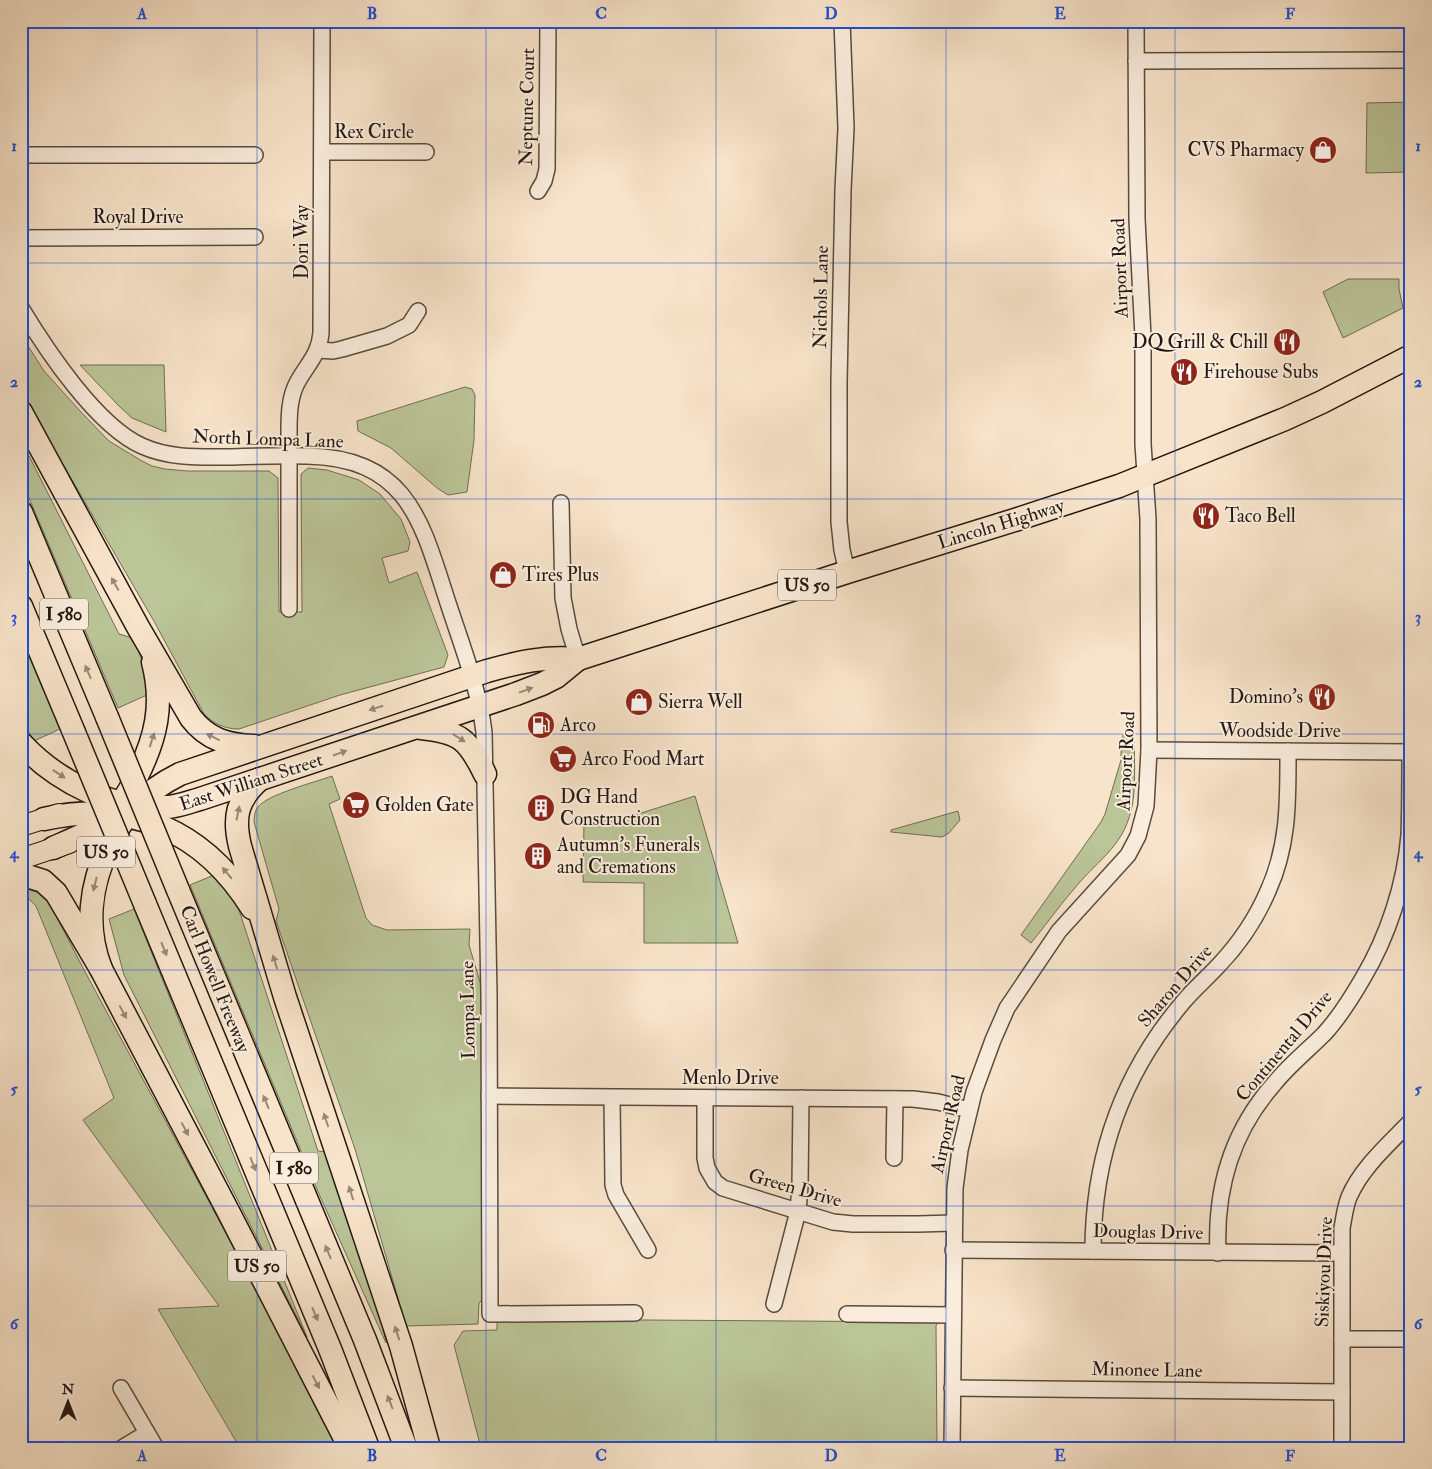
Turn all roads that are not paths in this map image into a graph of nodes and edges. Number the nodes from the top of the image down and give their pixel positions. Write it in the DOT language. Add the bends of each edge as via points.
graph roads {
  1 [pos="322,21"];
  2 [pos="548,21"];
  3 [pos="842,21"];
  4 [pos="1136,21"];
  5 [pos="1411,60"];
  6 [pos="1136,61"];
  7 [pos="322,152"];
  8 [pos="426,152"];
  9 [pos="21,155"];
  10 [pos="255,155"];
  11 [pos="538,191"];
  12 [pos="255,237"];
  13 [pos="21,238"];
  14 [pos="21,308"];
  15 [pos="418,311"];
  16 [pos="318,350"];
  17 [pos="1411,356"];
  18 [pos="21,412"];
  19 [pos="289,456"];
  20 [pos="1145,476"];
  21 [pos="561,503"];
  22 [pos="21,512"];
  23 [pos="847,572"];
  24 [pos="21,606"];
  25 [pos="289,609"];
  26 [pos="138,627"];
  27 [pos="578,659"];
  28 [pos="472,676"];
  29 [pos="480,706"];
  30 [pos="415,728"];
  31 [pos="378,740"];
  32 [pos="21,743"];
  33 [pos="260,747"];
  34 [pos="1149,750"];
  35 [pos="1288,751"];
  36 [pos="1410,752"];
  37 [pos="485,774"];
  38 [pos="260,779"];
  39 [pos="124,809"];
  40 [pos="44,819"];
  41 [pos="21,826"];
  42 [pos="52,848"];
  43 [pos="21,859"];
  44 [pos="21,874"];
  45 [pos="264,928"];
  46 [pos="101,969"];
  47 [pos="489,1096"];
  48 [pos="612,1098"];
  49 [pos="705,1098"];
  50 [pos="801,1098"];
  51 [pos="895,1099"];
  52 [pos="969,1110"];
  53 [pos="1411,1121"];
  54 [pos="894,1158"];
  55 [pos="798,1211"];
  56 [pos="953,1223"];
  57 [pos="648,1250"];
  58 [pos="953,1250"];
  59 [pos="1093,1251"];
  60 [pos="1218,1253"];
  61 [pos="1342,1253"];
  62 [pos="774,1304"];
  63 [pos="634,1313"];
  64 [pos="847,1314"];
  65 [pos="953,1315"];
  66 [pos="1342,1339"];
  67 [pos="1411,1339"];
  68 [pos="121,1388"];
  69 [pos="952,1388"];
  70 [pos="1342,1392"];
  71 [pos="148,1433"];
  72 [pos="122,1448"];
  73 [pos="156,1448"];
  74 [pos="350,1448"];
  75 [pos="368,1448"];
  76 [pos="406,1448"];
  77 [pos="429,1448"];
  78 [pos="952,1448"];
  79 [pos="1342,1448"];
  1 -- 7 [label="street, Dori Way"];
  2 -- 11 [label="street, Neptune Court" via="547,169"];
  3 -- 23 [label="street, Nichols Lane" via="846,128 839,522"];
  4 -- 6 [label="street, Airport Road"];
  5 -- 6 [label="street"];
  6 -- 20 [label="street, Airport Road"];
  7 -- 8 [label="street, Rex Circle"];
  7 -- 16 [label="street, Dori Way" via="322,324"];
  9 -- 10 [label="street"];
  12 -- 13 [label="street, Royal Drive"];
  14 -- 19 [label="street, North Lompa Lane" via="84,396 111,425 136,443 157,452 186,457"];
  15 -- 16 [label="street" via="409,325 387,336 333,351"];
  16 -- 19 [label="street, Dori Way" via="293,392"];
  17 -- 20 [label="highway, Lincoln Highway / US 50" via="1317,405"];
  26 -- 18 [label="highway, one-way"];
  19 -- 25 [label="street, Dori Way"];
  19 -- 28 [label="street, North Lompa Lane" via="327,457 358,463 375,471 400,493 425,536"];
  20 -- 23 [label="highway, Lincoln Highway / US 50" via="1056,508"];
  20 -- 34 [label="street, Airport Road"];
  21 -- 27 [label="street" via="562,594"];
  76 -- 22 [label="highway, Carl Howell Freeway / I 580, one-way, bridge" via="365,1340"];
  23 -- 27 [label="highway, Lincoln Highway / US 50"];
  24 -- 75 [label="highway, Carl Howell Freeway / I 580, one-way, bridge"];
  33 -- 26 [label="highway, one-way" via="221,741 200,728"];
  39 -- 26 [label="highway, one-way" via="151,743 158,709 152,657"];
  27 -- 28 [label="highway, Lincoln Highway / US 50" via="533,660"];
  29 -- 27 [label="highway, Lincoln Highway / US 50, one-way" via="552,679"];
  28 -- 29 [label="street, North Lompa Lane"];
  28 -- 31 [label="highway" via="467,692 407,713"];
  28 -- 33 [label="highway, East William Street / US 50, one-way"];
  29 -- 30 [label="highway, East William Street / US 50"];
  29 -- 37 [label="street, Lompa Lane" via="485,736"];
  30 -- 31 [label="highway, East William Street / US 50"];
  30 -- 37 [label="highway, one-way" via="448,732 459,737 472,749"];
  38 -- 31 [label="highway, East William Street / US 50, one-way"];
  32 -- 39 [label="highway, one-way" via="59,775"];
  33 -- 39 [label="highway, East William Street / US 50" via="189,770"];
  34 -- 35 [label="street, Woodside Drive"];
  34 -- 52 [label="street, Airport Road" via="1145,814 1132,847 1120,865 1058,931 1007,1008"];
  35 -- 36 [label="street, Woodside Drive"];
  35 -- 59 [label="street, Sharon Drive" via="1288,812 1274,879 1247,930 1184,1000 1150,1045 1129,1082 1112,1124 1099,1178"];
  36 -- 60 [label="street, Continental Drive" via="1406,858 1388,925 1350,999 1325,1032 1273,1084 1239,1136 1223,1180 1217,1230"];
  37 -- 47 [label="street, Lompa Lane"];
  38 -- 39 [label="highway, East William Street" via="166,808"];
  45 -- 38 [label="highway, one-way" via="236,822 244,797"];
  39 -- 40 [label="highway"];
  39 -- 42 [label="highway" via="93,829"];
  45 -- 39 [label="highway, one-way" via="237,886 210,856 180,835"];
  39 -- 46 [label="highway, US 50, one-way" via="92,896 92,933"];
  40 -- 41 [label="main road"];
  42 -- 43 [label="main road"];
  44 -- 46 [label="highway" via="43,881 56,893"];
  77 -- 45 [label="highway, one-way" via="401,1346"];
  46 -- 74 [label="highway, US 50, one-way"];
  47 -- 48 [label="street, Menlo Drive"];
  47 -- 63 [label="street, Lompa Lane" via="490,1314"];
  48 -- 49 [label="street, Menlo Drive"];
  48 -- 57 [label="street" via="612,1185"];
  49 -- 50 [label="street, Menlo Drive"];
  49 -- 55 [label="street, Green Drive" via="706,1162 713,1180 726,1189"];
  50 -- 51 [label="street, Menlo Drive"];
  50 -- 55 [label="street"];
  51 -- 52 [label="street, Menlo Drive" via="930,1101"];
  51 -- 54 [label="street"];
  52 -- 56 [label="street, Airport Road" via="956,1173"];
  53 -- 61 [label="street, Siskiyou Drive" via="1366,1170 1348,1199 1342,1228"];
  55 -- 56 [label="street, Green Drive" via="841,1223"];
  55 -- 62 [label="street"];
  56 -- 58 [label="street, Airport Road"];
  58 -- 59 [label="street, Douglas Drive"];
  58 -- 65 [label="street, Airport Road"];
  59 -- 60 [label="street, Douglas Drive"];
  60 -- 61 [label="street, Douglas Drive"];
  61 -- 66 [label="street, Siskiyou Drive"];
  64 -- 65 [label="street"];
  65 -- 69 [label="street, Airport Road"];
  66 -- 67 [label="street"];
  66 -- 70 [label="street, Siskiyou Drive"];
  68 -- 71 [label="street"];
  69 -- 70 [label="street, Minonee Lane"];
  69 -- 78 [label="street, Airport Road"];
  70 -- 79 [label="street, Siskiyou Drive"];
  71 -- 72 [label="street"];
  71 -- 73 [label="street"];
}
